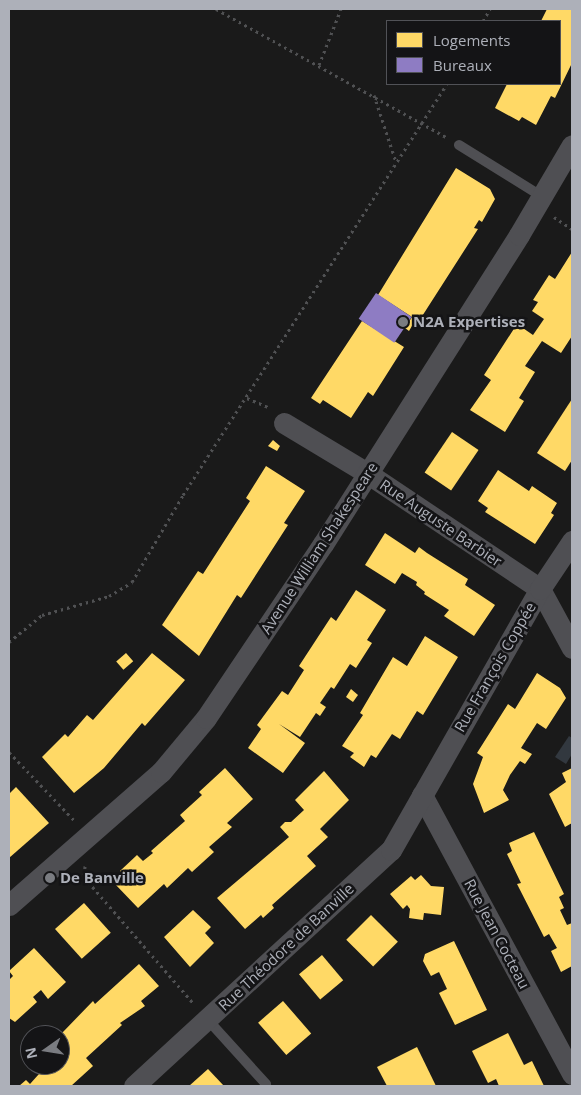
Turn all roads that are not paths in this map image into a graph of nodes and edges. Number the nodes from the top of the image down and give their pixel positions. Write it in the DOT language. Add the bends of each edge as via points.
graph roads {
  1 [pos="459,145"];
  2 [pos="572,145"];
  3 [pos="542,197"];
  4 [pos="284,423"];
  5 [pos="367,473"];
  6 [pos="572,541"];
  7 [pos="540,589"];
  8 [pos="572,648"];
  9 [pos="422,795"];
  10 [pos="9,905"];
  11 [pos="207,1019"];
  12 [pos="572,1074"];
  13 [pos="266,1084"];
  14 [pos="134,1086"];
  1 -- 3 [label="lane"];
  2 -- 3 [label="street, Avenue William Shakespeare"];
  3 -- 5 [label="street, Avenue William Shakespeare"];
  4 -- 5 [label="street, Rue Auguste Barbier"];
  5 -- 7 [label="street, Rue Auguste Barbier"];
  5 -- 10 [label="street, Avenue William Shakespeare" via="243,667 206,718 161,772"];
  6 -- 7 [label="street, Rue François Coppée"];
  7 -- 8 [label="street, Rue Auguste Barbier"];
  7 -- 9 [label="street, Rue François Coppée"];
  9 -- 11 [label="street, Rue Théodore de Banville" via="391,850"];
  9 -- 12 [label="street, Rue Jean Cocteau"];
  11 -- 13 [label="lane"];
  11 -- 14 [label="street, Rue Théodore de Banville"];
}
